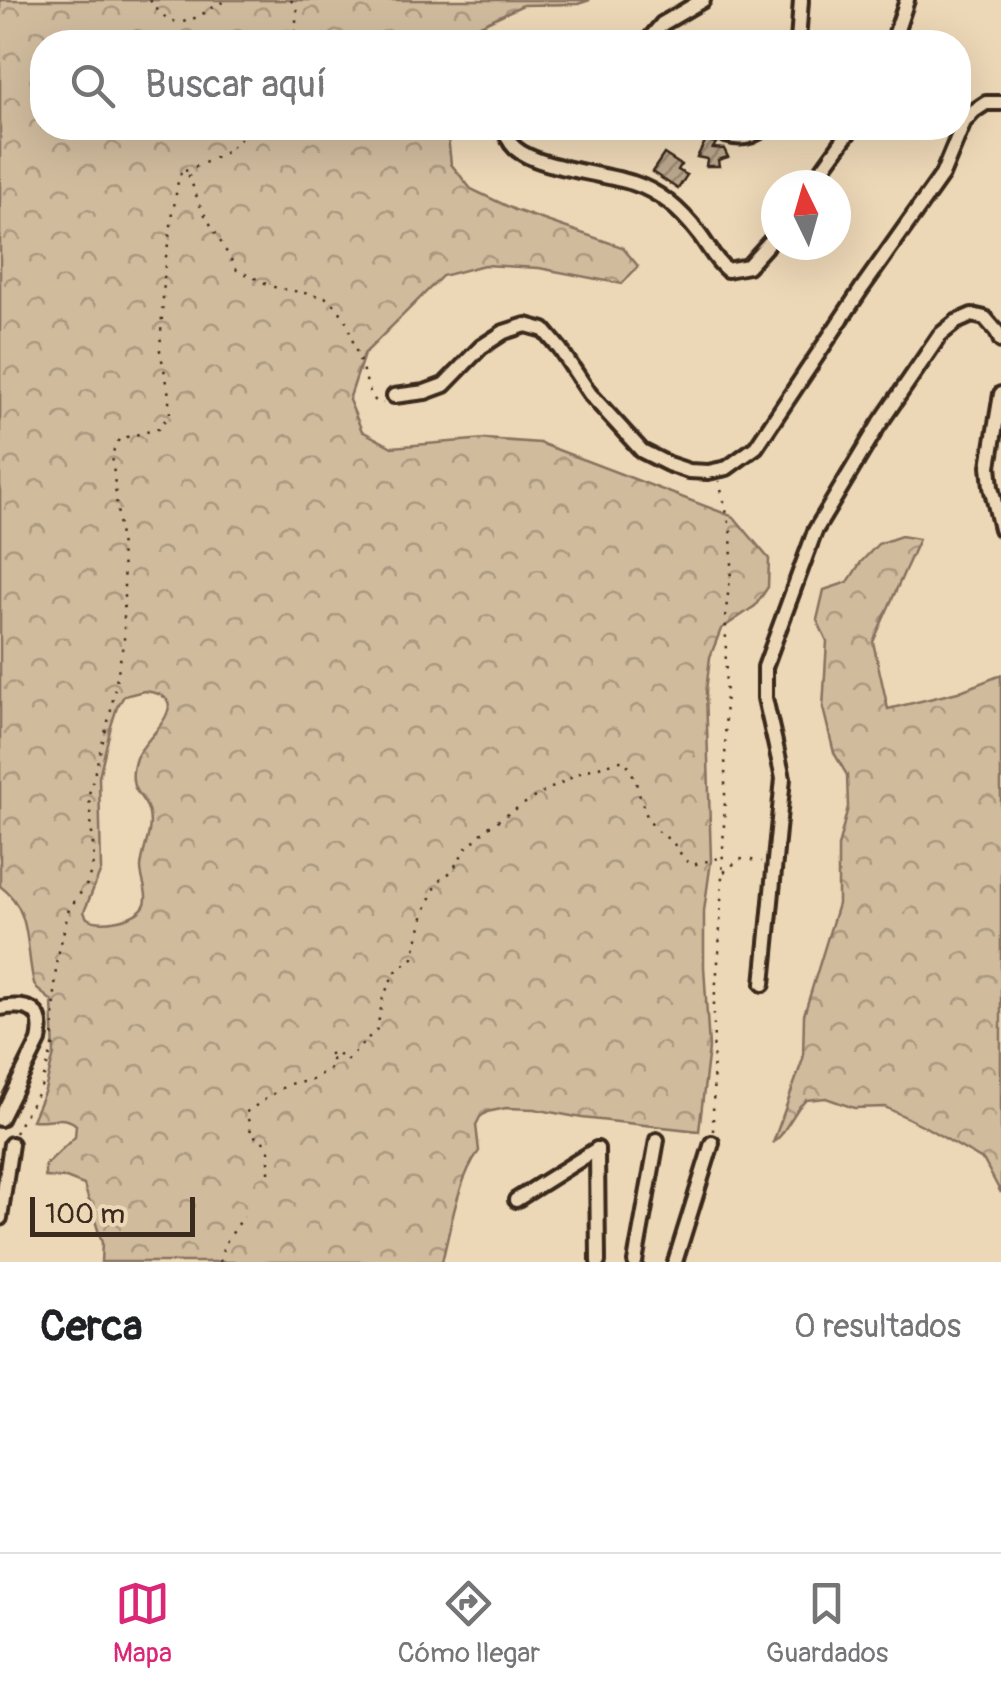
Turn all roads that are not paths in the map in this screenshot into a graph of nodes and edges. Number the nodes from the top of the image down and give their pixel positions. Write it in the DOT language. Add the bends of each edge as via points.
graph roads {
  1 [pos="703,0"];
  2 [pos="801,0"];
  3 [pos="907,0"];
  4 [pos="657,30"];
  5 [pos="799,30"];
  6 [pos="896,30"];
  7 [pos="1001,103"];
  8 [pos="971,114"];
  9 [pos="509,140"];
  10 [pos="843,140"];
  11 [pos="957,140"];
  12 [pos="822,170"];
  13 [pos="761,252"];
  14 [pos="1001,342"];
  15 [pos="1001,394"];
  16 [pos="394,396"];
  17 [pos="996,485"];
  18 [pos="1001,529"];
  19 [pos="763,984"];
  20 [pos="0,1008"];
  21 [pos="0,1119"];
  22 [pos="657,1140"];
  23 [pos="712,1143"];
  24 [pos="11,1144"];
  25 [pos="1,1198"];
  26 [pos="516,1200"];
  27 [pos="0,1218"];
  28 [pos="598,1262"];
  29 [pos="635,1262"];
  30 [pos="675,1262"];
  1 -- 4 [label="street"];
  2 -- 5 [label="street"];
  3 -- 6 [label="street"];
  7 -- 8 [label="street" via="986,103"];
  9 -- 13 [label="street" via="544,161 660,194 728,270 748,266"];
  10 -- 12 [label="street"];
  11 -- 16 [label="street" via="942,175 756,447 727,468 689,471 642,451 544,330 526,326 481,347 444,385"];
  14 -- 19 [label="street" via="985,318 972,315 940,335 815,531 765,666 765,698 783,778"];
  15 -- 17 [label="street" via="990,466"];
  17 -- 18 [label="street"];
  20 -- 21 [label="street" via="28,1007 42,1028"];
  22 -- 29 [label="street"];
  23 -- 30 [label="street"];
  24 -- 25 [label="street"];
  25 -- 27 [label="street"];
  26 -- 28 [label="street" via="597,1149"];
}
